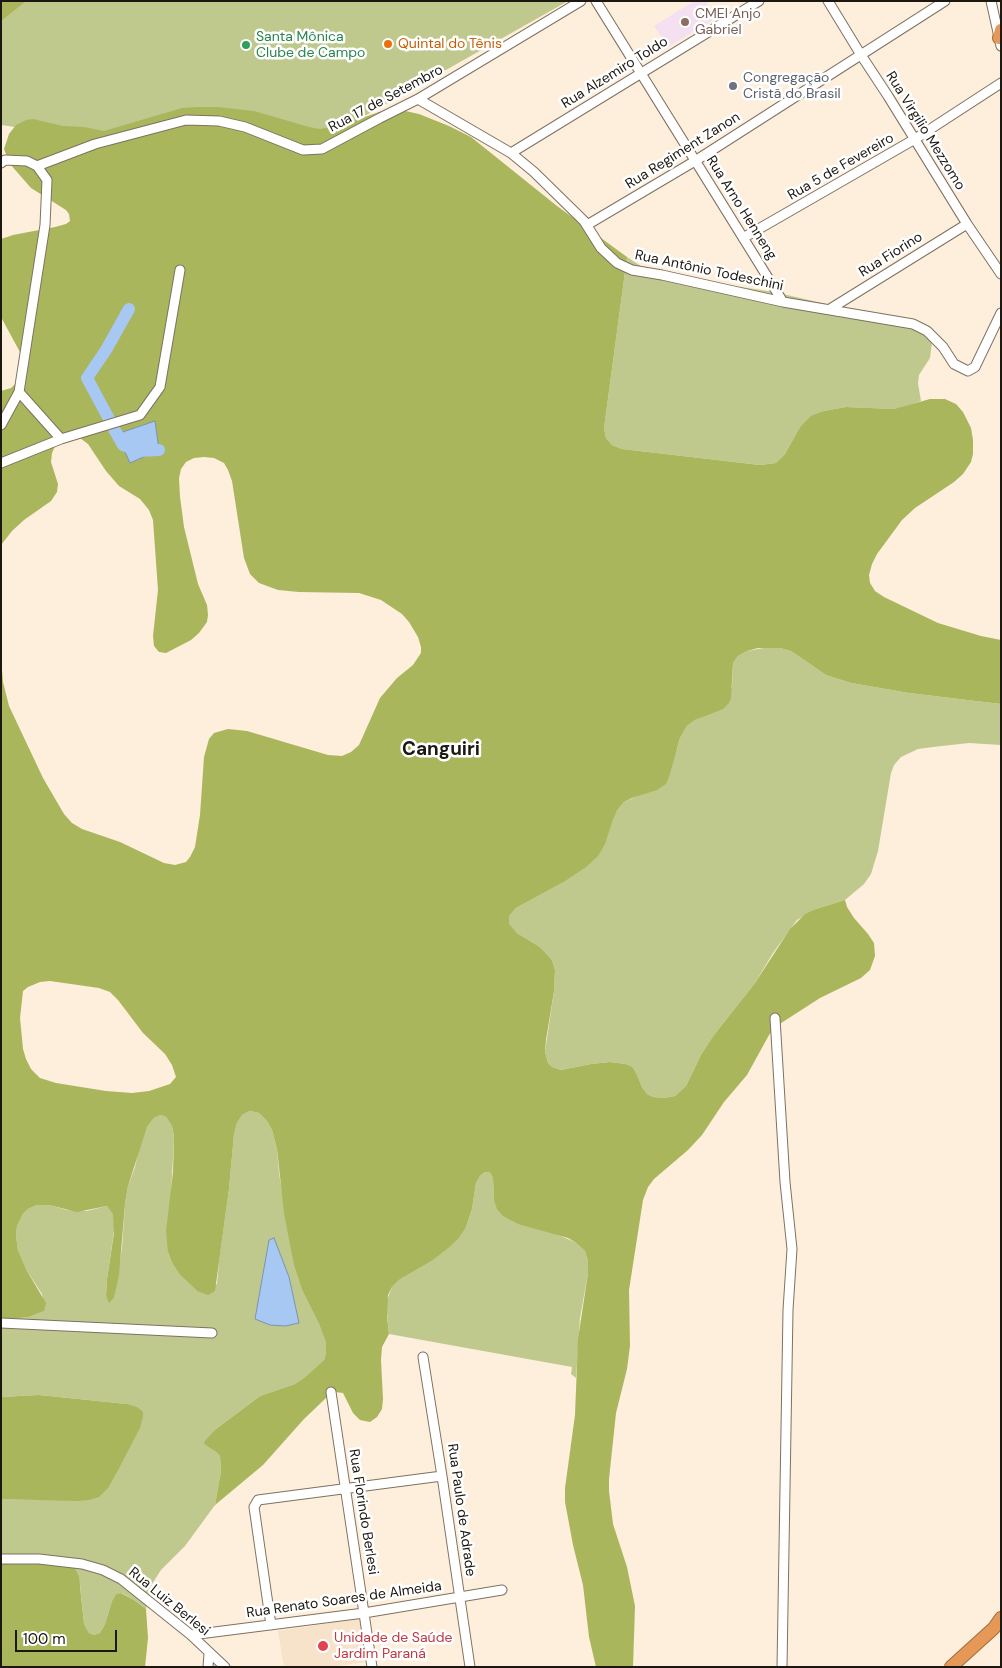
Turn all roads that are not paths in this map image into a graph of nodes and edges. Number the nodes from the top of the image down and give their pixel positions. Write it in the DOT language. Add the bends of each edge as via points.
graph roads {
  1 [pos="581,1"];
  2 [pos="596,1"];
  3 [pos="759,1"];
  4 [pos="828,1"];
  5 [pos="945,1"];
  6 [pos="991,1"];
  7 [pos="1000,38"];
  8 [pos="861,55"];
  9 [pos="641,74"];
  10 [pos="1001,83"];
  11 [pos="418,99"];
  12 [pos="915,139"];
  13 [pos="511,153"];
  14 [pos="695,161"];
  15 [pos="1,163"];
  16 [pos="37,166"];
  17 [pos="966,224"];
  18 [pos="587,225"];
  19 [pos="743,238"];
  20 [pos="180,270"];
  21 [pos="1001,274"];
  22 [pos="783,302"];
  23 [pos="830,309"];
  24 [pos="1001,313"];
  25 [pos="19,392"];
  26 [pos="1,425"];
  27 [pos="61,439"];
  28 [pos="1,463"];
  29 [pos="775,1018"];
  30 [pos="1,1323"];
  31 [pos="212,1333"];
  32 [pos="423,1357"];
  33 [pos="331,1392"];
  34 [pos="442,1476"];
  35 [pos="346,1488"];
  36 [pos="1,1559"];
  37 [pos="502,1590"];
  38 [pos="460,1597"];
  39 [pos="364,1613"];
  40 [pos="1001,1618"];
  41 [pos="271,1625"];
  42 [pos="190,1635"];
  43 [pos="210,1654"];
  44 [pos="208,1667"];
  45 [pos="225,1667"];
  46 [pos="372,1667"];
  47 [pos="470,1667"];
  48 [pos="782,1667"];
  49 [pos="951,1667"];
  1 -- 11 [label="street, Rua 17 de Setembro"];
  2 -- 9 [label="street, Rua Arno Henneng"];
  3 -- 9 [label="street, Rua Alzemiro Toldo"];
  4 -- 8 [label="street, Rua Virgilio Mezzomo"];
  5 -- 8 [label="street, Rua Regiment Zanon"];
  6 -- 7 [label="street"];
  8 -- 12 [label="street, Rua Virgilio Mezzomo"];
  8 -- 14 [label="street, Rua Regiment Zanon"];
  9 -- 13 [label="street, Rua Alzemiro Toldo"];
  9 -- 14 [label="street, Rua Arno Henneng"];
  10 -- 12 [label="street, Rua 5 de Fevereiro"];
  11 -- 13 [label="street, Rua Antônio Todeschini"];
  11 -- 16 [label="street, Rua 17 de Setembro" via="322,149 303,150 245,127 219,121 186,120 95,144"];
  12 -- 17 [label="street, Rua Virgilio Mezzomo"];
  12 -- 19 [label="street, Rua 5 de Fevereiro"];
  13 -- 18 [label="street, Rua Antônio Todeschini"];
  14 -- 18 [label="street, Rua Regiment Zanon"];
  14 -- 19 [label="street, Rua Arno Henneng"];
  15 -- 16 [label="street" via="5,160 27,161"];
  16 -- 25 [label="street" via="47,180 45,225"];
  17 -- 21 [label="street, Rua Virgilio Mezzomo"];
  17 -- 23 [label="street, Rua Fiorino"];
  18 -- 22 [label="street, Rua Antônio Todeschini" via="601,248 617,263 632,270"];
  19 -- 22 [label="street, Rua Arno Henneng"];
  20 -- 27 [label="street" via="160,388 140,415"];
  22 -- 23 [label="street, Rua Antônio Todeschini"];
  23 -- 24 [label="street, Rua Antônio Todeschini" via="913,324 927,331 954,364 968,371 975,367"];
  25 -- 26 [label="street"];
  25 -- 27 [label="street"];
  27 -- 28 [label="street"];
  29 -- 48 [label="street" via="792,1249"];
  30 -- 31 [label="street"];
  32 -- 34 [label="street, Rua Paulo de Adrade"];
  33 -- 35 [label="street, Rua Florindo Berlesi"];
  34 -- 35 [label="street"];
  34 -- 38 [label="street, Rua Paulo de Adrade"];
  35 -- 39 [label="street, Rua Florindo Berlesi"];
  35 -- 41 [label="street" via="258,1500 254,1507"];
  36 -- 42 [label="street, Rua Luiz Berlesi" via="39,1559 103,1570 121,1579"];
  37 -- 38 [label="street, Rua Renato Soares de Almeida"];
  38 -- 39 [label="street, Rua Renato Soares de Almeida"];
  38 -- 47 [label="street, Rua Paulo de Adrade"];
  39 -- 41 [label="street, Rua Renato Soares de Almeida"];
  39 -- 46 [label="street, Rua Florindo Berlesi"];
  40 -- 49 [label="highway"];
  41 -- 42 [label="street, Rua Renato Soares de Almeida"];
  42 -- 43 [label="street, Rua Luiz Berlesi"];
  43 -- 44 [label="street"];
  43 -- 45 [label="street, Rua Luiz Berlesi"];
}
